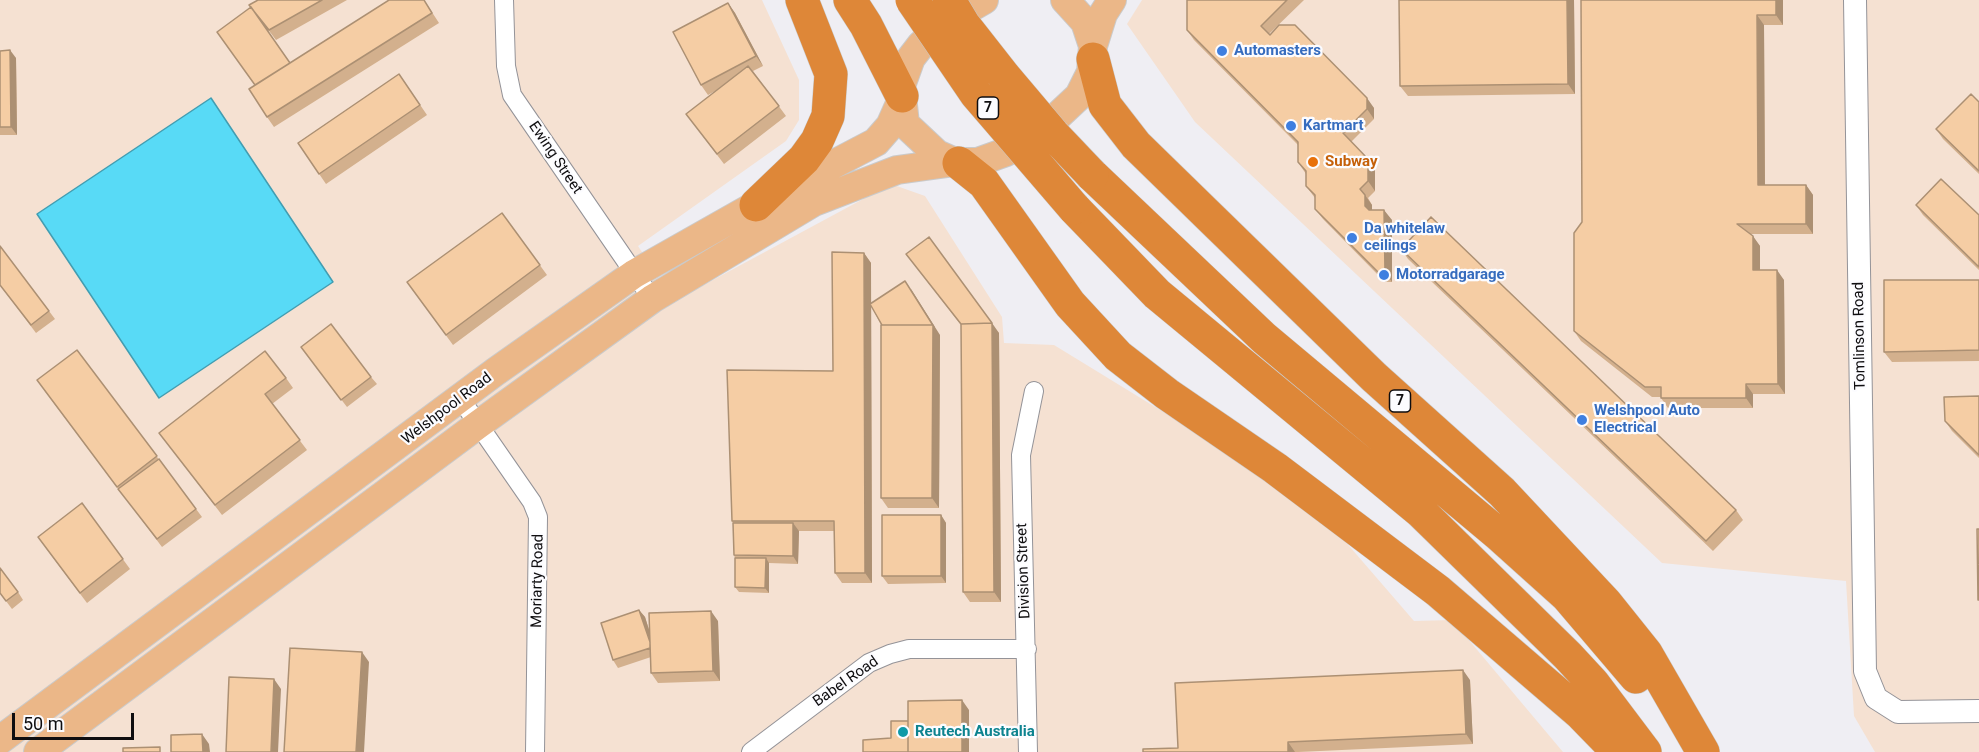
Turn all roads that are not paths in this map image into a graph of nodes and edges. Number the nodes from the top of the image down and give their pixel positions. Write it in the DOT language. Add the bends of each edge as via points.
graph roads {
  1 [pos="504,0"];
  2 [pos="802,0"];
  3 [pos="850,0"];
  4 [pos="912,0"];
  5 [pos="949,0"];
  6 [pos="984,0"];
  7 [pos="1065,0"];
  8 [pos="1112,0"];
  9 [pos="1855,0"];
  10 [pos="1093,52"];
  11 [pos="902,98"];
  12 [pos="957,163"];
  13 [pos="756,205"];
  14 [pos="634,274"];
  15 [pos="651,299"];
  16 [pos="566,361"];
  17 [pos="495,372"];
  18 [pos="1034,391"];
  19 [pos="460,398"];
  20 [pos="478,424"];
  21 [pos="1027,649"];
  22 [pos="1979,711"];
  23 [pos="0,740"];
  24 [pos="38,752"];
  25 [pos="535,752"];
  26 [pos="752,752"];
  27 [pos="1028,752"];
  28 [pos="1618,752"];
  29 [pos="1645,752"];
  30 [pos="1691,752"];
  31 [pos="1703,752"];
  1 -- 14 [label="street, Ewing Street" via="506,66 512,95"];
  2 -- 13 [label="highway" via="831,74 828,116 804,159"];
  3 -- 11 [label="highway"];
  4 -- 29 [label="highway, 7, bridge" via="976,94 1074,208 1157,294 1430,520 1568,656"];
  5 -- 30 [label="highway, 7, bridge" via="1004,76 1092,174 1264,338 1567,596 1623,660"];
  6 -- 11 [label="main road" via="949,20 921,45 906,70"];
  7 -- 10 [label="main road" via="1085,22"];
  8 -- 10 [label="main road" via="1102,14"];
  9 -- 22 [label="street, Tomlinson Road" via="1865,671 1876,698 1898,712"];
  10 -- 12 [label="main road, Welshpool Road" via="1089,81 1047,126 996,156"];
  10 -- 31 [label="highway, 7" via="1105,105 1136,145 1374,377 1502,492 1606,603 1646,653"];
  11 -- 12 [label="main road" via="909,129 936,154"];
  11 -- 13 [label="main road, Welshpool Road" via="890,126 876,142"];
  12 -- 15 [label="main road, Welshpool Road" via="897,170 814,202"];
  12 -- 28 [label="highway" via="984,183 1070,304 1118,356 1438,591 1580,713"];
  13 -- 14 [label="main road, Welshpool Road"];
  14 -- 15 [label="street, Ewing Street"];
  14 -- 17 [label="main road, Welshpool Road"];
  15 -- 16 [label="main road, Welshpool Road"];
  16 -- 17 [label="main road" via="515,381 506,381"];
  16 -- 20 [label="main road, Welshpool Road"];
  17 -- 19 [label="main road, Welshpool Road"];
  18 -- 21 [label="street, Division Street" via="1021,455"];
  19 -- 20 [label="street, Moriarty Road"];
  19 -- 23 [label="main road, Welshpool Road"];
  20 -- 24 [label="main road, Welshpool Road"];
  20 -- 25 [label="street, Moriarty Road" via="532,502 538,517"];
  21 -- 26 [label="street, Babel Road" via="909,649 890,654 869,663"];
  21 -- 27 [label="street, Division Street"];
}
